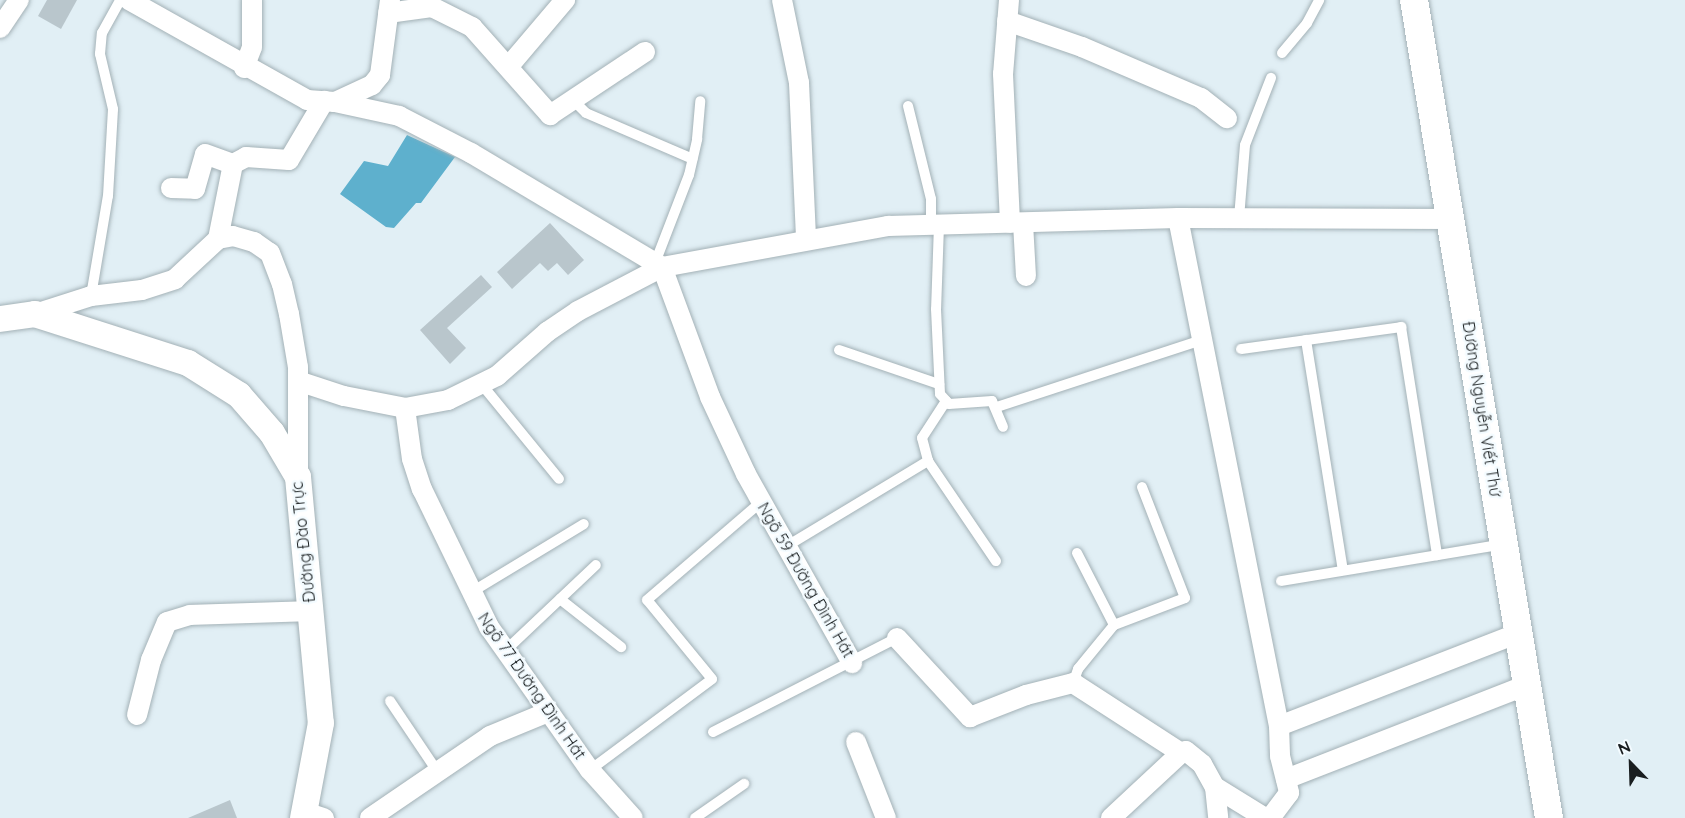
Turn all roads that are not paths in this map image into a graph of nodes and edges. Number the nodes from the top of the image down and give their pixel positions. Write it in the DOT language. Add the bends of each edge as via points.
graph roads {
  1 [pos="19,0"];
  2 [pos="120,0"];
  3 [pos="129,0"];
  4 [pos="252,0"];
  5 [pos="566,0"];
  6 [pos="782,0"];
  7 [pos="1009,0"];
  8 [pos="1319,0"];
  9 [pos="1414,0"];
  10 [pos="389,7"];
  11 [pos="1007,21"];
  12 [pos="0,28"];
  13 [pos="645,52"];
  14 [pos="1282,53"];
  15 [pos="509,66"];
  16 [pos="244,68"];
  17 [pos="1271,78"];
  18 [pos="330,101"];
  19 [pos="574,101"];
  20 [pos="700,101"];
  21 [pos="908,106"];
  22 [pos="1227,118"];
  23 [pos="693,159"];
  24 [pos="233,164"];
  25 [pos="171,188"];
  26 [pos="1179,218"];
  27 [pos="1239,218"];
  28 [pos="1450,219"];
  29 [pos="1016,223"];
  30 [pos="935,225"];
  31 [pos="218,239"];
  32 [pos="806,240"];
  33 [pos="659,265"];
  34 [pos="1026,276"];
  35 [pos="91,296"];
  36 [pos="35,314"];
  37 [pos="0,319"];
  38 [pos="1202,340"];
  39 [pos="1305,340"];
  40 [pos="1241,349"];
  41 [pos="839,350"];
  42 [pos="298,381"];
  43 [pos="939,384"];
  44 [pos="483,386"];
  45 [pos="946,401"];
  46 [pos="997,407"];
  47 [pos="405,408"];
  48 [pos="1003,427"];
  49 [pos="928,461"];
  50 [pos="298,477"];
  51 [pos="559,479"];
  52 [pos="1142,487"];
  53 [pos="762,501"];
  54 [pos="584,524"];
  55 [pos="1504,544"];
  56 [pos="788,546"];
  57 [pos="1077,553"];
  58 [pos="1437,555"];
  59 [pos="996,561"];
  60 [pos="596,565"];
  61 [pos="1342,570"];
  62 [pos="1281,580"];
  63 [pos="470,593"];
  64 [pos="560,599"];
  65 [pos="310,611"];
  66 [pos="1114,625"];
  67 [pos="1521,632"];
  68 [pos="897,638"];
  69 [pos="621,647"];
  70 [pos="505,651"];
  71 [pos="852,663"];
  72 [pos="1073,683"];
  73 [pos="1527,685"];
  74 [pos="390,701"];
  75 [pos="548,712"];
  76 [pos="137,716"];
  77 [pos="1279,726"];
  78 [pos="713,732"];
  79 [pos="856,742"];
  80 [pos="1181,753"];
  81 [pos="590,770"];
  82 [pos="437,771"];
  83 [pos="1286,779"];
  84 [pos="744,784"];
  85 [pos="1215,788"];
  86 [pos="310,816"];
  87 [pos="370,818"];
  88 [pos="633,818"];
  89 [pos="695,818"];
  90 [pos="886,818"];
  91 [pos="1111,818"];
  92 [pos="1218,818"];
  93 [pos="1268,818"];
  94 [pos="1549,818"];
  1 -- 12 [label="street"];
  2 -- 35 [label="lane" via="102,33 100,54 113,109 108,196"];
  3 -- 16 [label="street"];
  4 -- 16 [label="street" via="252,47"];
  5 -- 15 [label="street"];
  6 -- 32 [label="street" via="799,83"];
  7 -- 11 [label="street"];
  8 -- 14 [label="lane" via="1307,23"];
  9 -- 28 [label="main road, Đường Nguyễn Viết Thứ"];
  10 -- 15 [label="street" via="432,7 472,27"];
  10 -- 18 [label="street" via="380,75 372,85"];
  11 -- 22 [label="street" via="1082,47 1201,98"];
  11 -- 29 [label="street" via="1003,74"];
  13 -- 19 [label="street"];
  15 -- 19 [label="street" via="550,115"];
  16 -- 18 [label="street" via="307,100"];
  17 -- 27 [label="lane" via="1245,145"];
  18 -- 24 [label="street" via="289,160 246,158"];
  18 -- 33 [label="street" via="399,116 471,153"];
  19 -- 23 [label="lane" via="585,113"];
  20 -- 23 [label="lane"];
  21 -- 30 [label="lane"];
  23 -- 33 [label="lane"];
  24 -- 25 [label="street" via="205,154 195,189"];
  24 -- 31 [label="street"];
  26 -- 27 [label="street"];
  26 -- 29 [label="street"];
  26 -- 38 [label="street"];
  27 -- 28 [label="street"];
  28 -- 55 [label="main road, Đường Nguyễn Viết Thứ"];
  29 -- 30 [label="street"];
  29 -- 34 [label="street"];
  30 -- 32 [label="street" via="888,226"];
  30 -- 43 [label="lane"];
  31 -- 35 [label="street" via="175,279 142,290"];
  31 -- 42 [label="street" via="234,236 254,242 270,253 282,284"];
  32 -- 33 [label="street"];
  33 -- 44 [label="street" via="578,311"];
  33 -- 53 [label="street, Ngõ 59 Đường Đình Hát" via="710,397"];
  35 -- 36 [label="street"];
  36 -- 37 [label="street, Đường Đào Trực"];
  36 -- 50 [label="street, Đường Đào Trực" via="188,363 239,395 272,433"];
  38 -- 46 [label="lane"];
  38 -- 77 [label="street"];
  39 -- 40 [label="lane"];
  39 -- 58 [label="lane" via="1401,327"];
  39 -- 61 [label="lane"];
  41 -- 43 [label="lane"];
  42 -- 47 [label="street" via="344,396"];
  42 -- 50 [label="street"];
  43 -- 45 [label="lane"];
  44 -- 47 [label="street" via="448,400"];
  44 -- 51 [label="lane"];
  45 -- 46 [label="lane" via="992,401"];
  45 -- 49 [label="lane" via="922,438"];
  46 -- 48 [label="lane"];
  47 -- 63 [label="street, Ngõ 77 Đường Đình Hát" via="412,459 422,489"];
  49 -- 56 [label="lane"];
  49 -- 59 [label="lane"];
  50 -- 65 [label="street, Đường Đào Trực"];
  52 -- 66 [label="lane" via="1185,598"];
  53 -- 56 [label="street, Ngõ 59 Đường Đình Hát"];
  53 -- 81 [label="lane" via="647,600 712,679"];
  54 -- 63 [label="lane"];
  55 -- 58 [label="lane"];
  55 -- 67 [label="main road, Đường Nguyễn Viết Thứ"];
  56 -- 71 [label="street, Ngõ 59 Đường Đình Hát"];
  57 -- 66 [label="lane"];
  58 -- 61 [label="lane"];
  60 -- 64 [label="lane"];
  61 -- 62 [label="lane"];
  63 -- 70 [label="street, Ngõ 77 Đường Đình Hát"];
  64 -- 69 [label="lane"];
  64 -- 70 [label="lane"];
  65 -- 76 [label="street" via="190,615 167,622 151,660"];
  65 -- 86 [label="street, Đường Đào Trực" via="321,723"];
  66 -- 72 [label="lane" via="1078,669"];
  67 -- 73 [label="main road, Đường Nguyễn Viết Thứ"];
  67 -- 77 [label="street"];
  68 -- 71 [label="lane, Ngõ 59 Đường Đình Hát"];
  68 -- 72 [label="street, Ngõ 59 Đường Đình Hát" via="970,717"];
  70 -- 75 [label="street, Ngõ 77 Đường Đình Hát"];
  71 -- 78 [label="lane"];
  72 -- 80 [label="street"];
  73 -- 83 [label="street"];
  73 -- 94 [label="main road, Đường Nguyễn Viết Thứ"];
  74 -- 82 [label="lane"];
  75 -- 81 [label="street, Ngõ 77 Đường Đình Hát"];
  75 -- 82 [label="street" via="490,736"];
  77 -- 83 [label="street"];
  79 -- 90 [label="street"];
  80 -- 85 [label="street" via="1186,751 1202,764"];
  80 -- 91 [label="street"];
  81 -- 88 [label="street, Ngõ 77 Đường Đình Hát"];
  82 -- 87 [label="street" via="394,805"];
  83 -- 93 [label="street" via="1289,793"];
  84 -- 89 [label="lane"];
  85 -- 92 [label="street"];
  85 -- 93 [label="street"];
}
